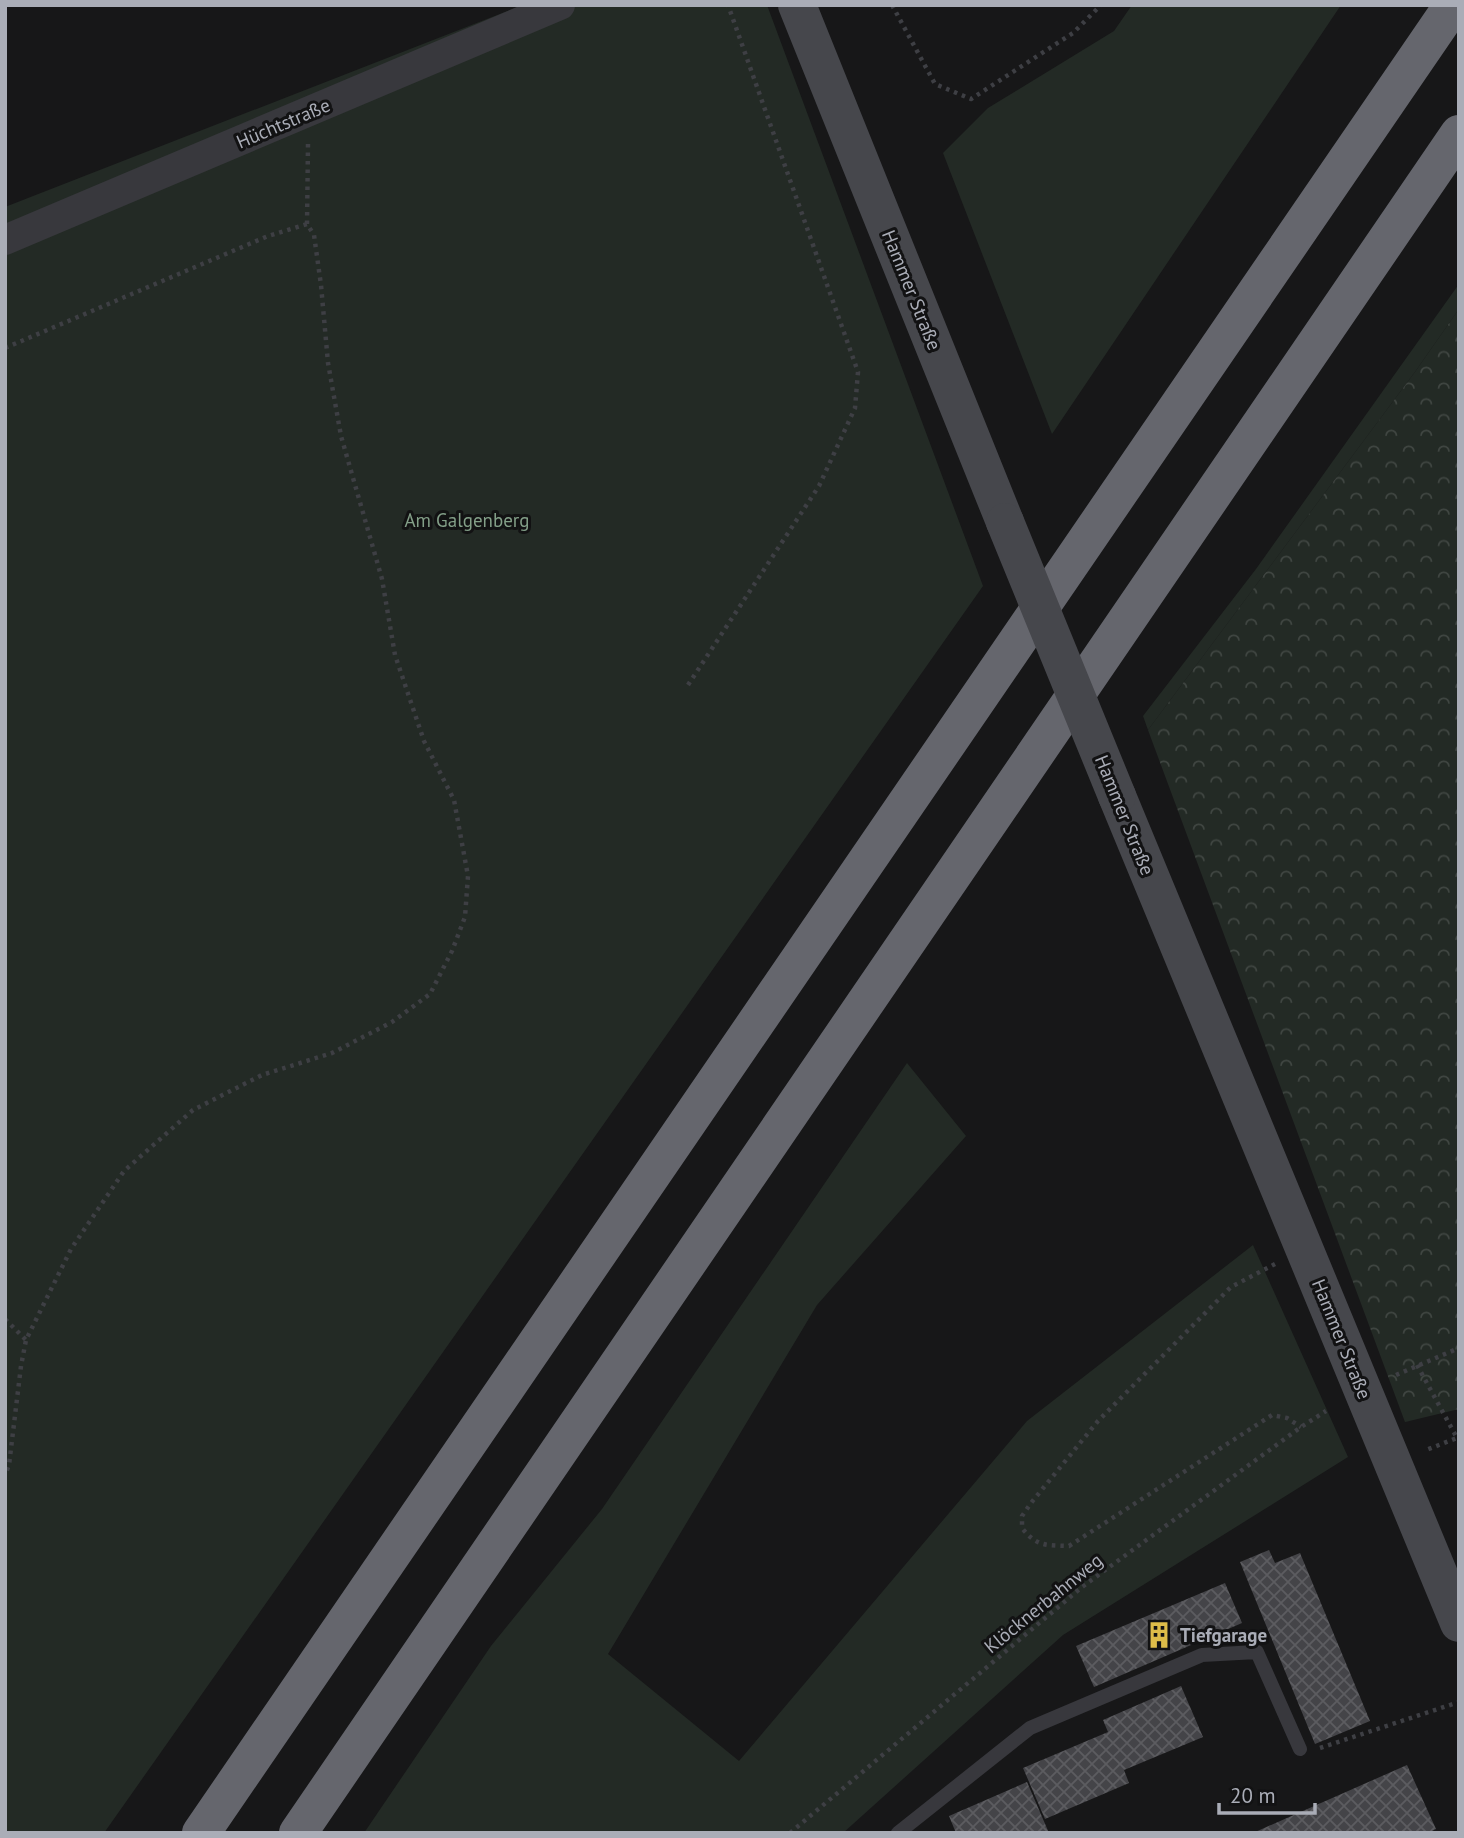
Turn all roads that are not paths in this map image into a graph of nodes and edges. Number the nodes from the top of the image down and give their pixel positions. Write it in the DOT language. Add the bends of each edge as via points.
graph roads {
  1 [pos="560,5"];
  2 [pos="797,5"];
  3 [pos="1453,5"];
  4 [pos="1459,134"];
  5 [pos="5,240"];
  6 [pos="1459,1623"];
  7 [pos="1300,1749"];
  8 [pos="201,1833"];
  9 [pos="298,1833"];
  10 [pos="898,1833"];
  1 -- 5 [label="street, Hüchtstraße"];
  2 -- 6 [label="main road, Hammer Straße, bridge"];
  3 -- 8 [label="highway"];
  4 -- 9 [label="highway"];
  7 -- 10 [label="lane" via="1256,1652 1202,1655 1030,1728"];
}
